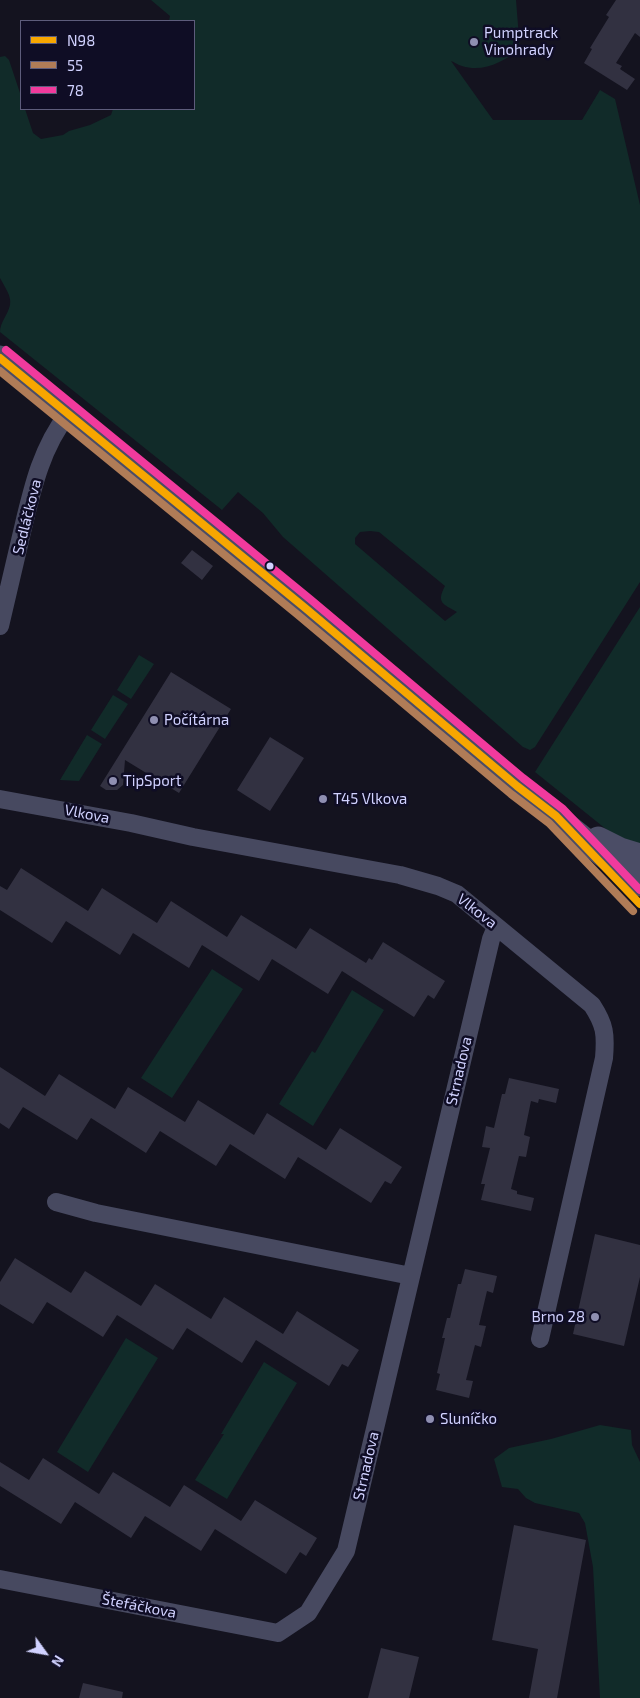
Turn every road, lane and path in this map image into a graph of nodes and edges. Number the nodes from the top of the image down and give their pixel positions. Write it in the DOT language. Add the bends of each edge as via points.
graph roads {
  1 [pos="0,358"];
  2 [pos="68,414"];
  3 [pos="0,626"];
  4 [pos="0,799"];
  5 [pos="556,816"];
  6 [pos="638,873"];
  7 [pos="640,904"];
  8 [pos="496,926"];
  9 [pos="56,1202"];
  10 [pos="411,1276"];
  11 [pos="540,1339"];
  12 [pos="0,1579"];
  13 [pos="278,1633"];
  1 -- 2 [label="main road"];
  2 -- 3 [label="street, Sedláčkova" via="49,441 41,462"];
  2 -- 5 [label="main road"];
  4 -- 8 [label="street, Vlkova" via="400,875 456,894"];
  5 -- 6 [label="main road"];
  5 -- 7 [label="main road"];
  8 -- 10 [label="street, Strnadova"];
  8 -- 11 [label="street, Vlkova" via="592,1005 606,1038 601,1074"];
  9 -- 10 [label="street" via="106,1215"];
  10 -- 13 [label="street, Strnadova" via="346,1551 308,1613"];
  12 -- 13 [label="street, Štefáčkova"];
}
